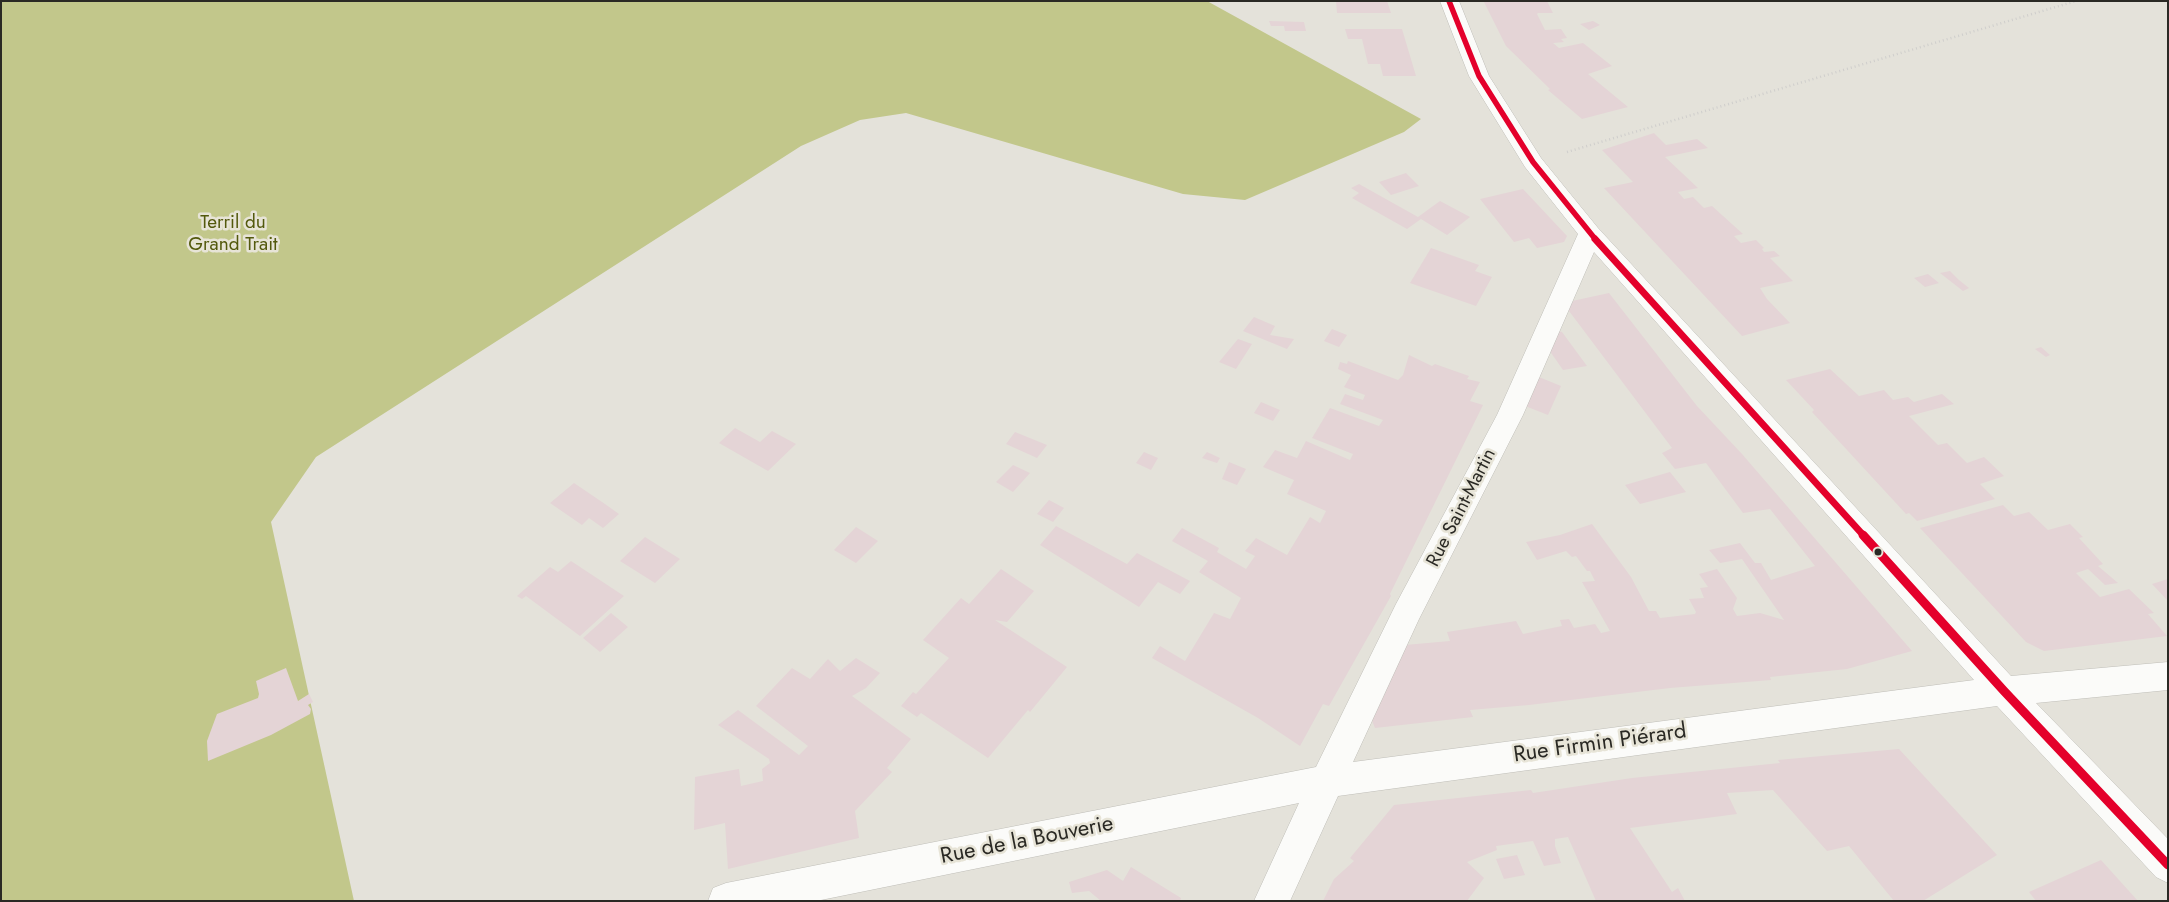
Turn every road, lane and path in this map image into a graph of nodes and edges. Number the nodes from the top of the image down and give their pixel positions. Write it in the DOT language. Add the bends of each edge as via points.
graph roads {
  1 [pos="1449,1"];
  2 [pos="2076,1"];
  3 [pos="1533,162"];
  4 [pos="1590,233"];
  5 [pos="2168,676"];
  6 [pos="2004,690"];
  7 [pos="1329,781"];
  8 [pos="2168,864"];
  9 [pos="726,901"];
  10 [pos="1272,901"];
  1 -- 3 [label="street" via="1479,76"];
  2 -- 3 [label="path"];
  3 -- 4 [label="street"];
  4 -- 6 [label="street"];
  4 -- 7 [label="street, Rue Saint-Martin" via="1510,415 1408,613"];
  5 -- 6 [label="street, Rue Firmin Piérard"];
  6 -- 7 [label="street, Rue Firmin Piérard"];
  6 -- 8 [label="street"];
  7 -- 9 [label="street, Rue de la Bouverie"];
  7 -- 10 [label="street"];
}
